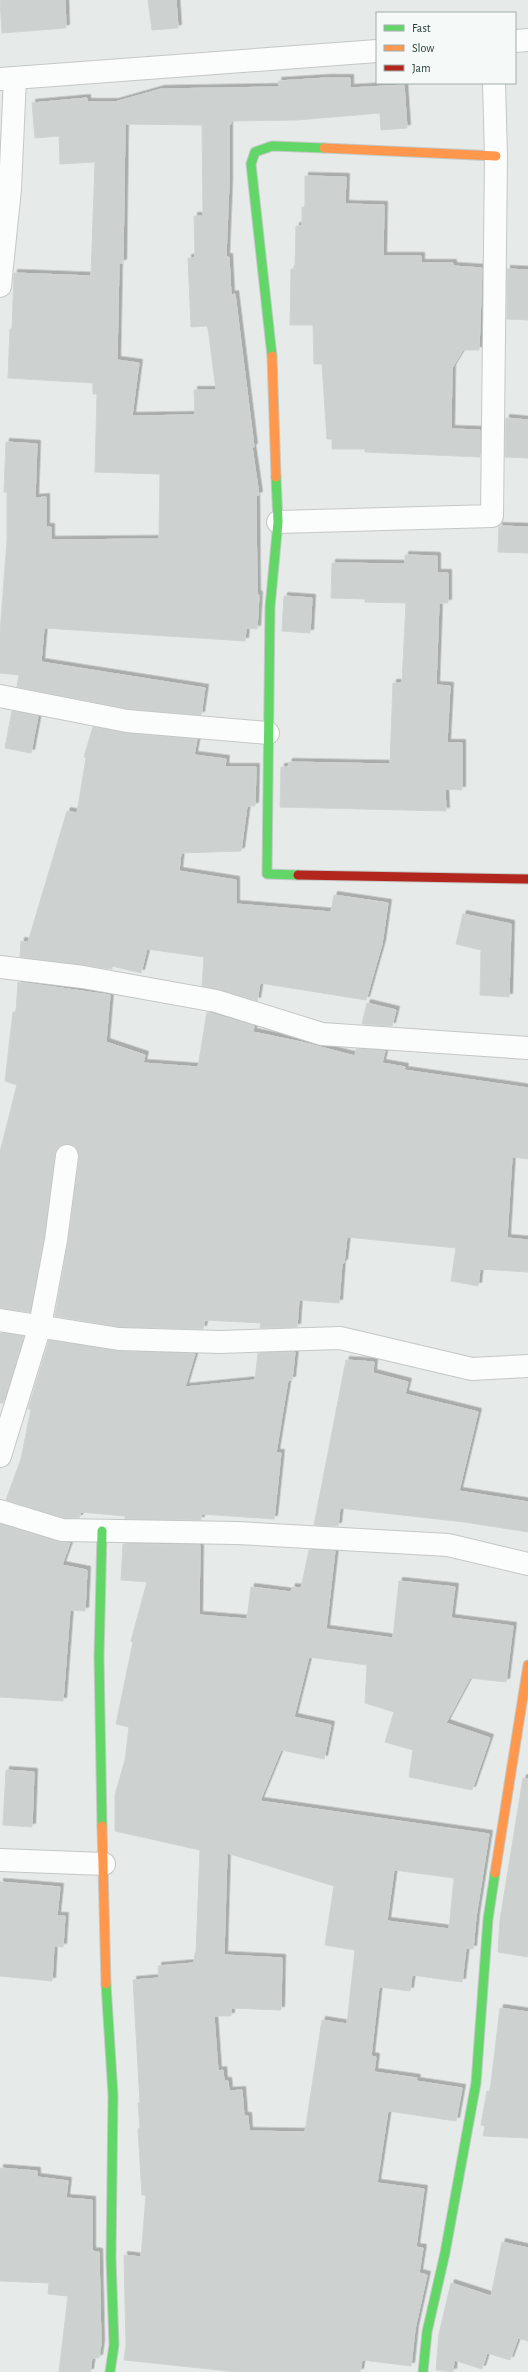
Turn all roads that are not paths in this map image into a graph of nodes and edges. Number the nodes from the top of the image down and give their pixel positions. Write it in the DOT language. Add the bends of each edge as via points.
graph roads {
  1 [pos="528,40"];
  2 [pos="516,41"];
  3 [pos="376,51"];
  4 [pos="8,79"];
  5 [pos="494,84"];
  6 [pos="496,156"];
  7 [pos="0,286"];
  8 [pos="278,522"];
  9 [pos="0,696"];
  10 [pos="268,733"];
  11 [pos="528,880"];
  12 [pos="0,967"];
  13 [pos="528,1048"];
  14 [pos="67,1156"];
  15 [pos="0,1320"];
  16 [pos="40,1326"];
  17 [pos="528,1366"];
  18 [pos="0,1456"];
  19 [pos="0,1511"];
  20 [pos="102,1531"];
  21 [pos="528,1564"];
  22 [pos="528,1665"];
  23 [pos="0,1860"];
  24 [pos="104,1864"];
  25 [pos="110,2372"];
  26 [pos="423,2372"];
  1 -- 2 [label="street"];
  3 -- 4 [label="street"];
  4 -- 7 [label="street" via="10,189"];
  5 -- 6 [label="street"];
  6 -- 8 [label="street" via="492,516"];
  6 -- 8 [label="street" via="272,146 255,152 252,164 272,347"];
  8 -- 10 [label="street" via="270,607"];
  9 -- 10 [label="street" via="126,721"];
  10 -- 11 [label="street" via="266,874"];
  12 -- 13 [label="street" via="83,978 216,1001 322,1034"];
  14 -- 16 [label="street" via="56,1240"];
  15 -- 16 [label="street"];
  16 -- 17 [label="street" via="119,1339 220,1342 340,1338 472,1369"];
  16 -- 18 [label="street"];
  19 -- 20 [label="street" via="62,1530"];
  20 -- 21 [label="street" via="237,1533 448,1545"];
  20 -- 24 [label="street" via="99,1657"];
  22 -- 26 [label="street" via="488,1919 476,2083 445,2253 427,2332"];
  23 -- 24 [label="street"];
  24 -- 25 [label="street" via="105,1960 113,2095 110,2258 114,2345"];
}
